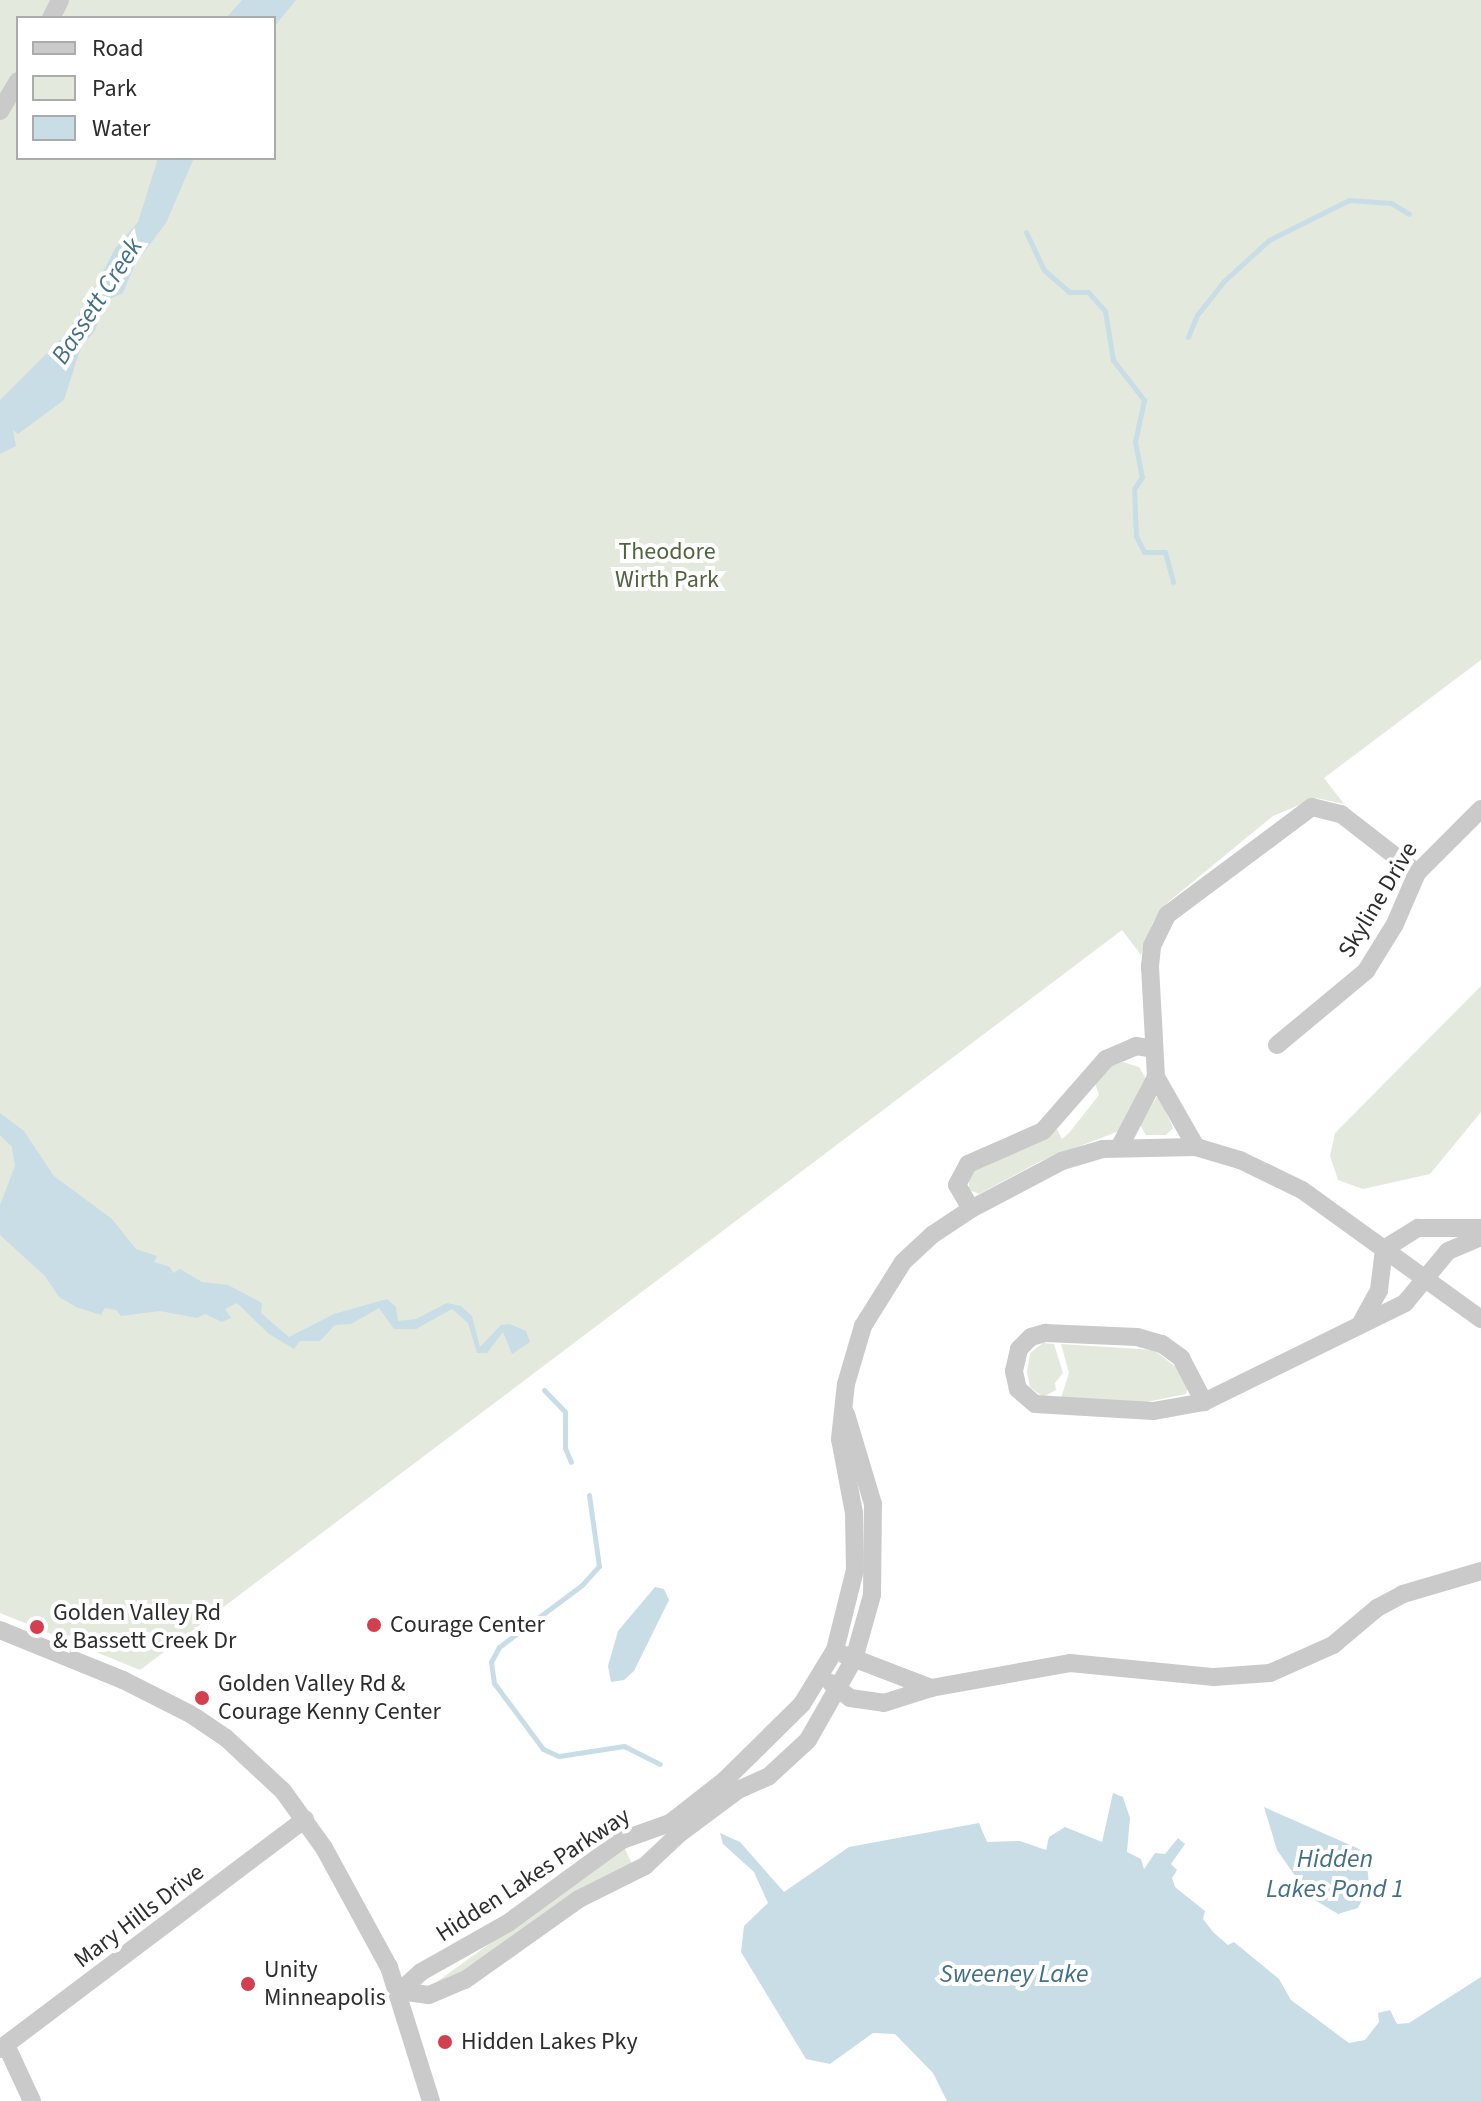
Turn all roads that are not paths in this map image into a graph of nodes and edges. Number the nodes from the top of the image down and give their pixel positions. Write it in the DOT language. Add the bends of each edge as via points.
graph roads {
  1 [pos="16,84"];
  2 [pos="0,111"];
  3 [pos="1481,809"];
  4 [pos="1417,873"];
  5 [pos="1277,1045"];
  6 [pos="1154,1049"];
  7 [pos="1156,1077"];
  8 [pos="1120,1146"];
  9 [pos="1196,1147"];
  10 [pos="971,1209"];
  11 [pos="1481,1228"];
  12 [pos="1481,1237"];
  13 [pos="1384,1249"];
  14 [pos="1424,1280"];
  15 [pos="1481,1319"];
  16 [pos="1362,1321"];
  17 [pos="1204,1402"];
  18 [pos="846,1414"];
  19 [pos="1481,1571"];
  20 [pos="0,1633"];
  21 [pos="835,1650"];
  22 [pos="854,1659"];
  23 [pos="823,1675"];
  24 [pos="931,1688"];
  25 [pos="840,1690"];
  26 [pos="305,1819"];
  27 [pos="400,1991"];
  28 [pos="3,2047"];
  29 [pos="32,2101"];
  30 [pos="431,2101"];
  1 -- 2 [label="street"];
  3 -- 4 [label="street, Skyline Drive"];
  4 -- 5 [label="street, Skyline Drive" via="1389,936 1366,971"];
  4 -- 6 [label="street" via="1341,814 1320,807 1302,811 1167,915 1152,946"];
  6 -- 7 [label="street"];
  6 -- 10 [label="street" via="1136,1046 1106,1059 1043,1131 968,1164 957,1185"];
  7 -- 8 [label="street" via="1147,1104"];
  7 -- 9 [label="street"];
  8 -- 9 [label="street, Hidden Lakes Parkway"];
  8 -- 10 [label="street, Hidden Lakes Parkway" via="1062,1161"];
  9 -- 13 [label="street, Hidden Lakes Parkway" via="1271,1173"];
  10 -- 18 [label="street, Hidden Lakes Parkway" via="932,1235 881,1291 853,1356"];
  11 -- 13 [label="street" via="1434,1225"];
  12 -- 14 [label="street" via="1448,1251"];
  13 -- 14 [label="street, Hidden Lakes Parkway"];
  13 -- 16 [label="street" via="1379,1290"];
  14 -- 15 [label="street, Hidden Lakes Parkway"];
  14 -- 16 [label="street" via="1405,1303"];
  16 -- 17 [label="street"];
  17 -- 17 [label="street" via="1181,1358 1162,1344 1137,1337 1045,1333 1019,1349 1014,1371 1018,1389 1035,1404 1153,1411"];
  18 -- 21 [label="street, Hidden Lakes Parkway" via="840,1439 856,1538 849,1603"];
  18 -- 22 [label="street, Hidden Lakes Parkway" via="868,1478 875,1535 872,1595"];
  19 -- 24 [label="street" via="1403,1594 1333,1645 1270,1673 1214,1677 1070,1663"];
  20 -- 26 [label="street" via="123,1680 192,1715 257,1764"];
  21 -- 22 [label="street"];
  21 -- 23 [label="street, Hidden Lakes Parkway"];
  22 -- 24 [label="street"];
  22 -- 25 [label="street, Hidden Lakes Parkway"];
  23 -- 25 [label="street"];
  23 -- 27 [label="street, Hidden Lakes Parkway" via="785,1722 670,1823 622,1840 508,1923 421,1972"];
  24 -- 25 [label="street" via="884,1703 850,1698"];
  25 -- 27 [label="street, Hidden Lakes Parkway" via="795,1754 679,1834 645,1866 579,1899 465,1980 429,1995"];
  26 -- 27 [label="street"];
  26 -- 28 [label="street, Mary Hills Drive"];
  27 -- 30 [label="street"];
  28 -- 29 [label="street"];
}
